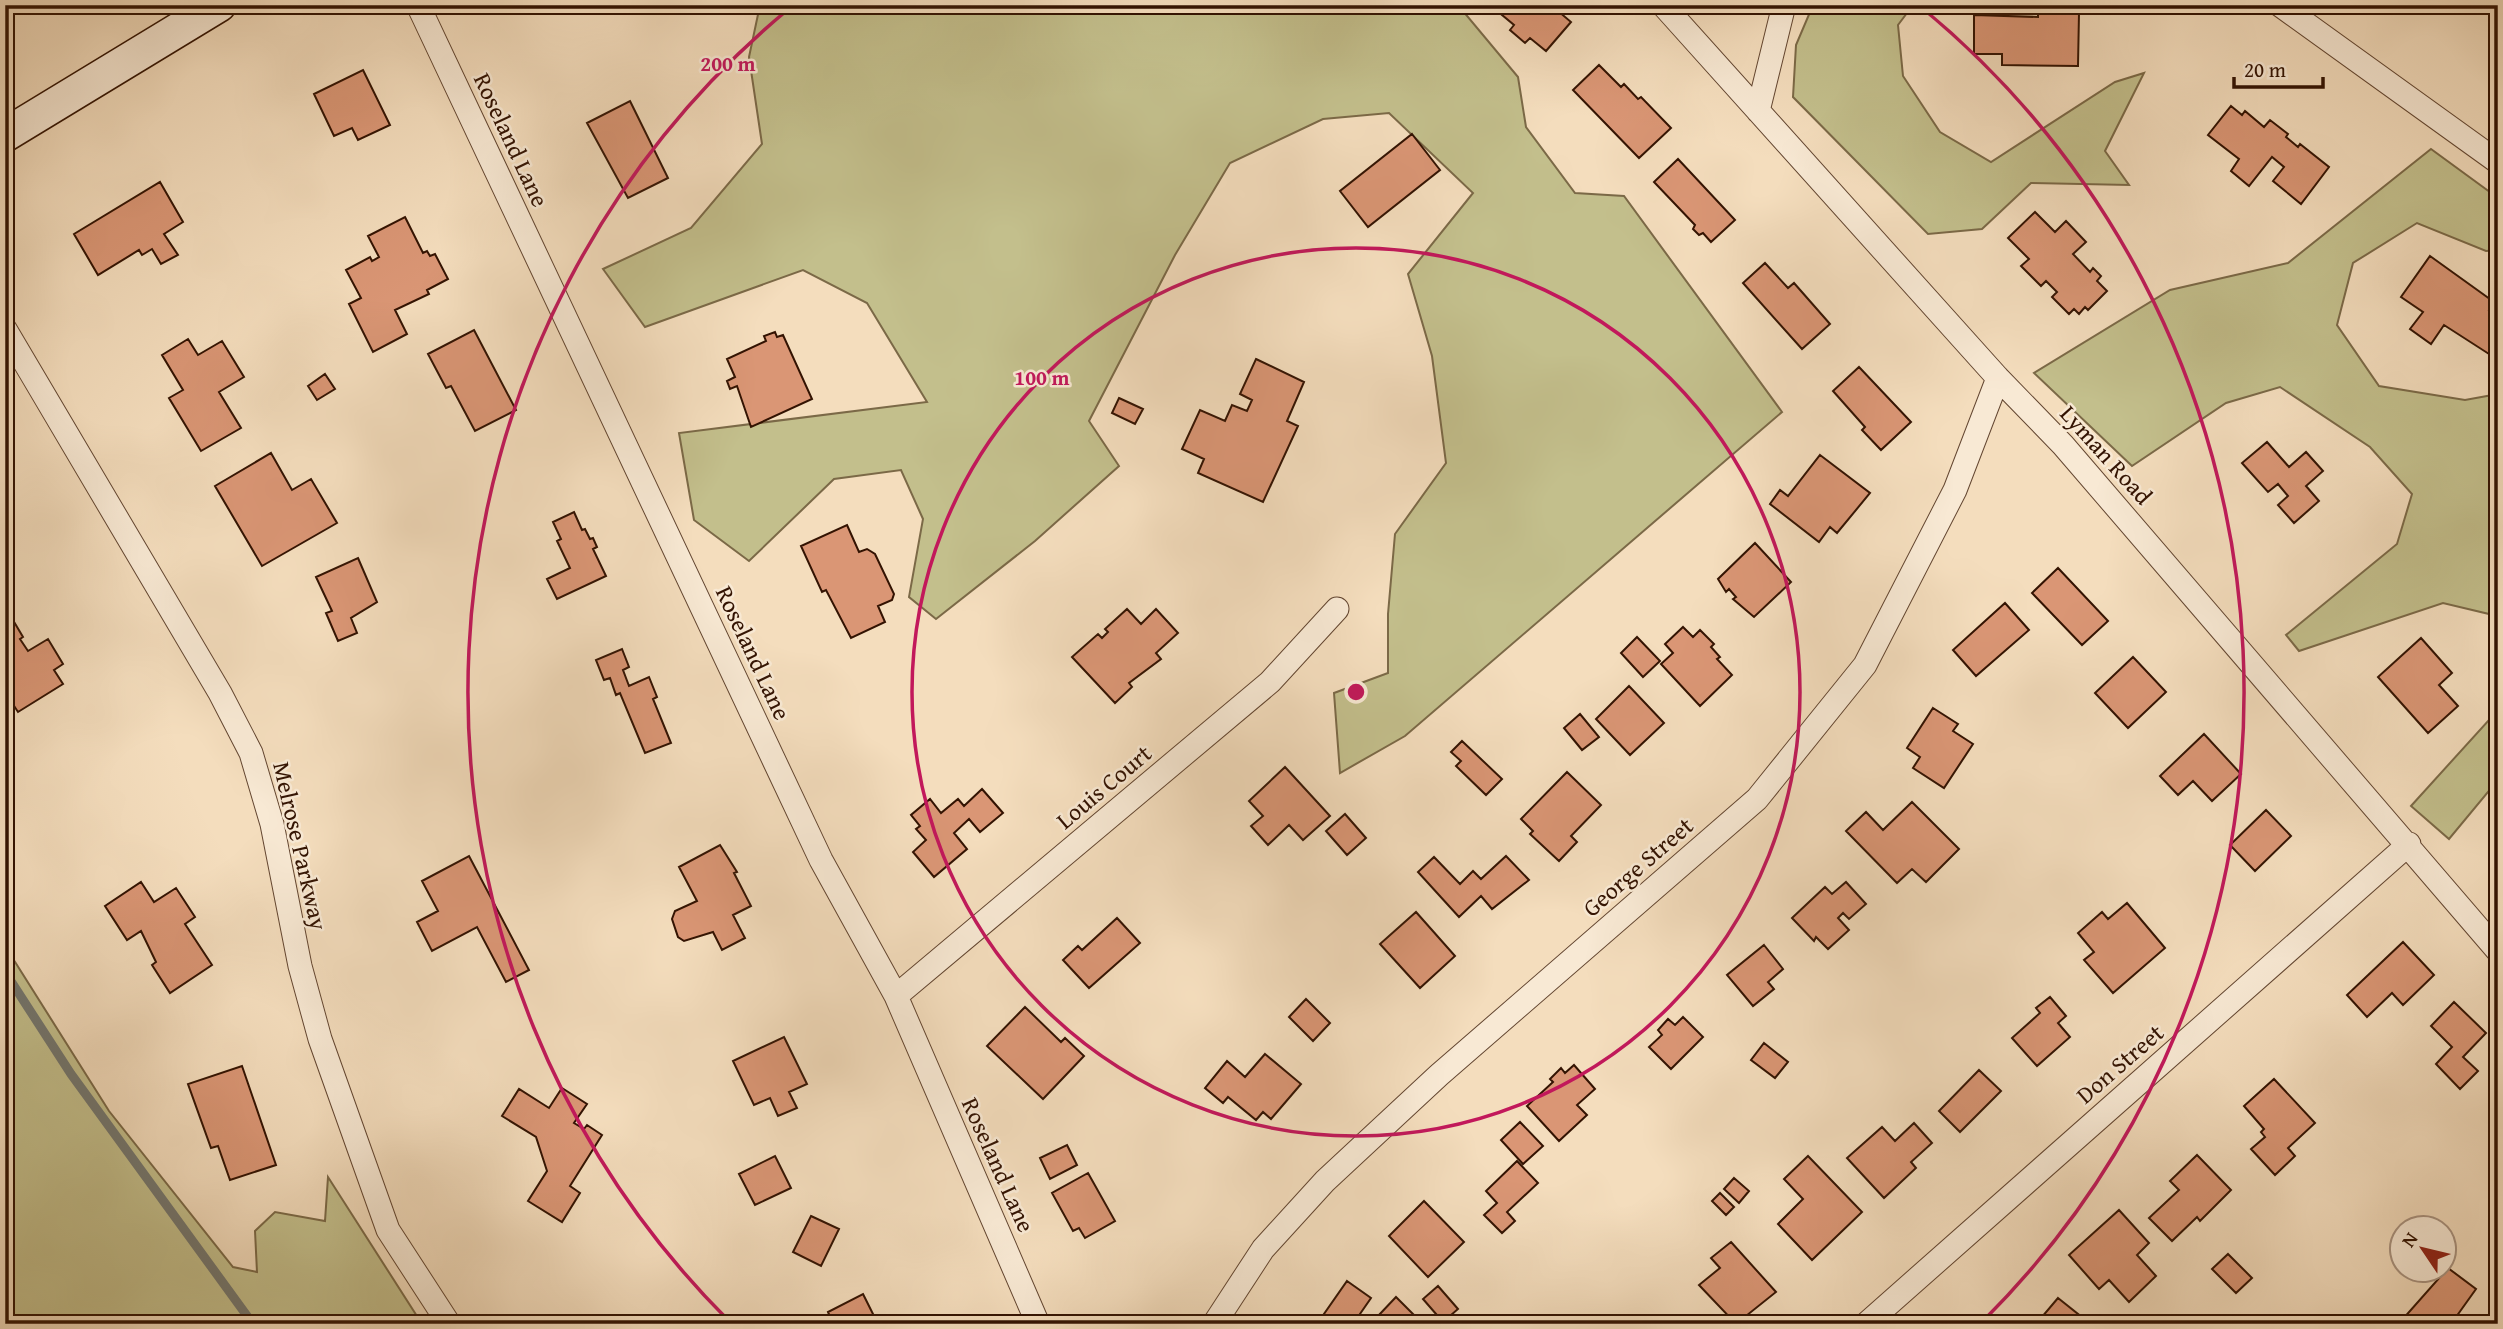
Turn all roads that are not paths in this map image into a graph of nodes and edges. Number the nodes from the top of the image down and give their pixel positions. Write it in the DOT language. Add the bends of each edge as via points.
graph roads {
  1 [pos="219,5"];
  2 [pos="418,5"];
  3 [pos="1663,5"];
  4 [pos="1784,5"];
  5 [pos="2280,5"];
  6 [pos="1758,111"];
  7 [pos="5,135"];
  8 [pos="2498,162"];
  9 [pos="5,329"];
  10 [pos="1998,378"];
  11 [pos="1337,609"];
  12 [pos="2409,844"];
  13 [pos="2498,951"];
  14 [pos="896,996"];
  15 [pos="449,1324"];
  16 [pos="1038,1324"];
  17 [pos="1214,1324"];
  18 [pos="1866,1324"];
  1 -- 7 [label="main road"];
  2 -- 14 [label="street, Roseland Lane" via="821,860"];
  3 -- 6 [label="street, Lyman Road"];
  4 -- 6 [label="street"];
  5 -- 8 [label="street"];
  6 -- 10 [label="street, Lyman Road"];
  9 -- 15 [label="street, Melrose Parkway" via="251,753 272,824 300,966 320,1039 388,1230"];
  10 -- 12 [label="street, Lyman Road" via="2072,455"];
  10 -- 17 [label="street, George Street" via="1955,490 1865,665 1757,799 1439,1075 1325,1181 1263,1249"];
  11 -- 14 [label="street, Louis Court" via="1270,681"];
  12 -- 13 [label="street, Lyman Road"];
  12 -- 18 [label="street, Don Street"];
  14 -- 16 [label="street, Roseland Lane"];
}
